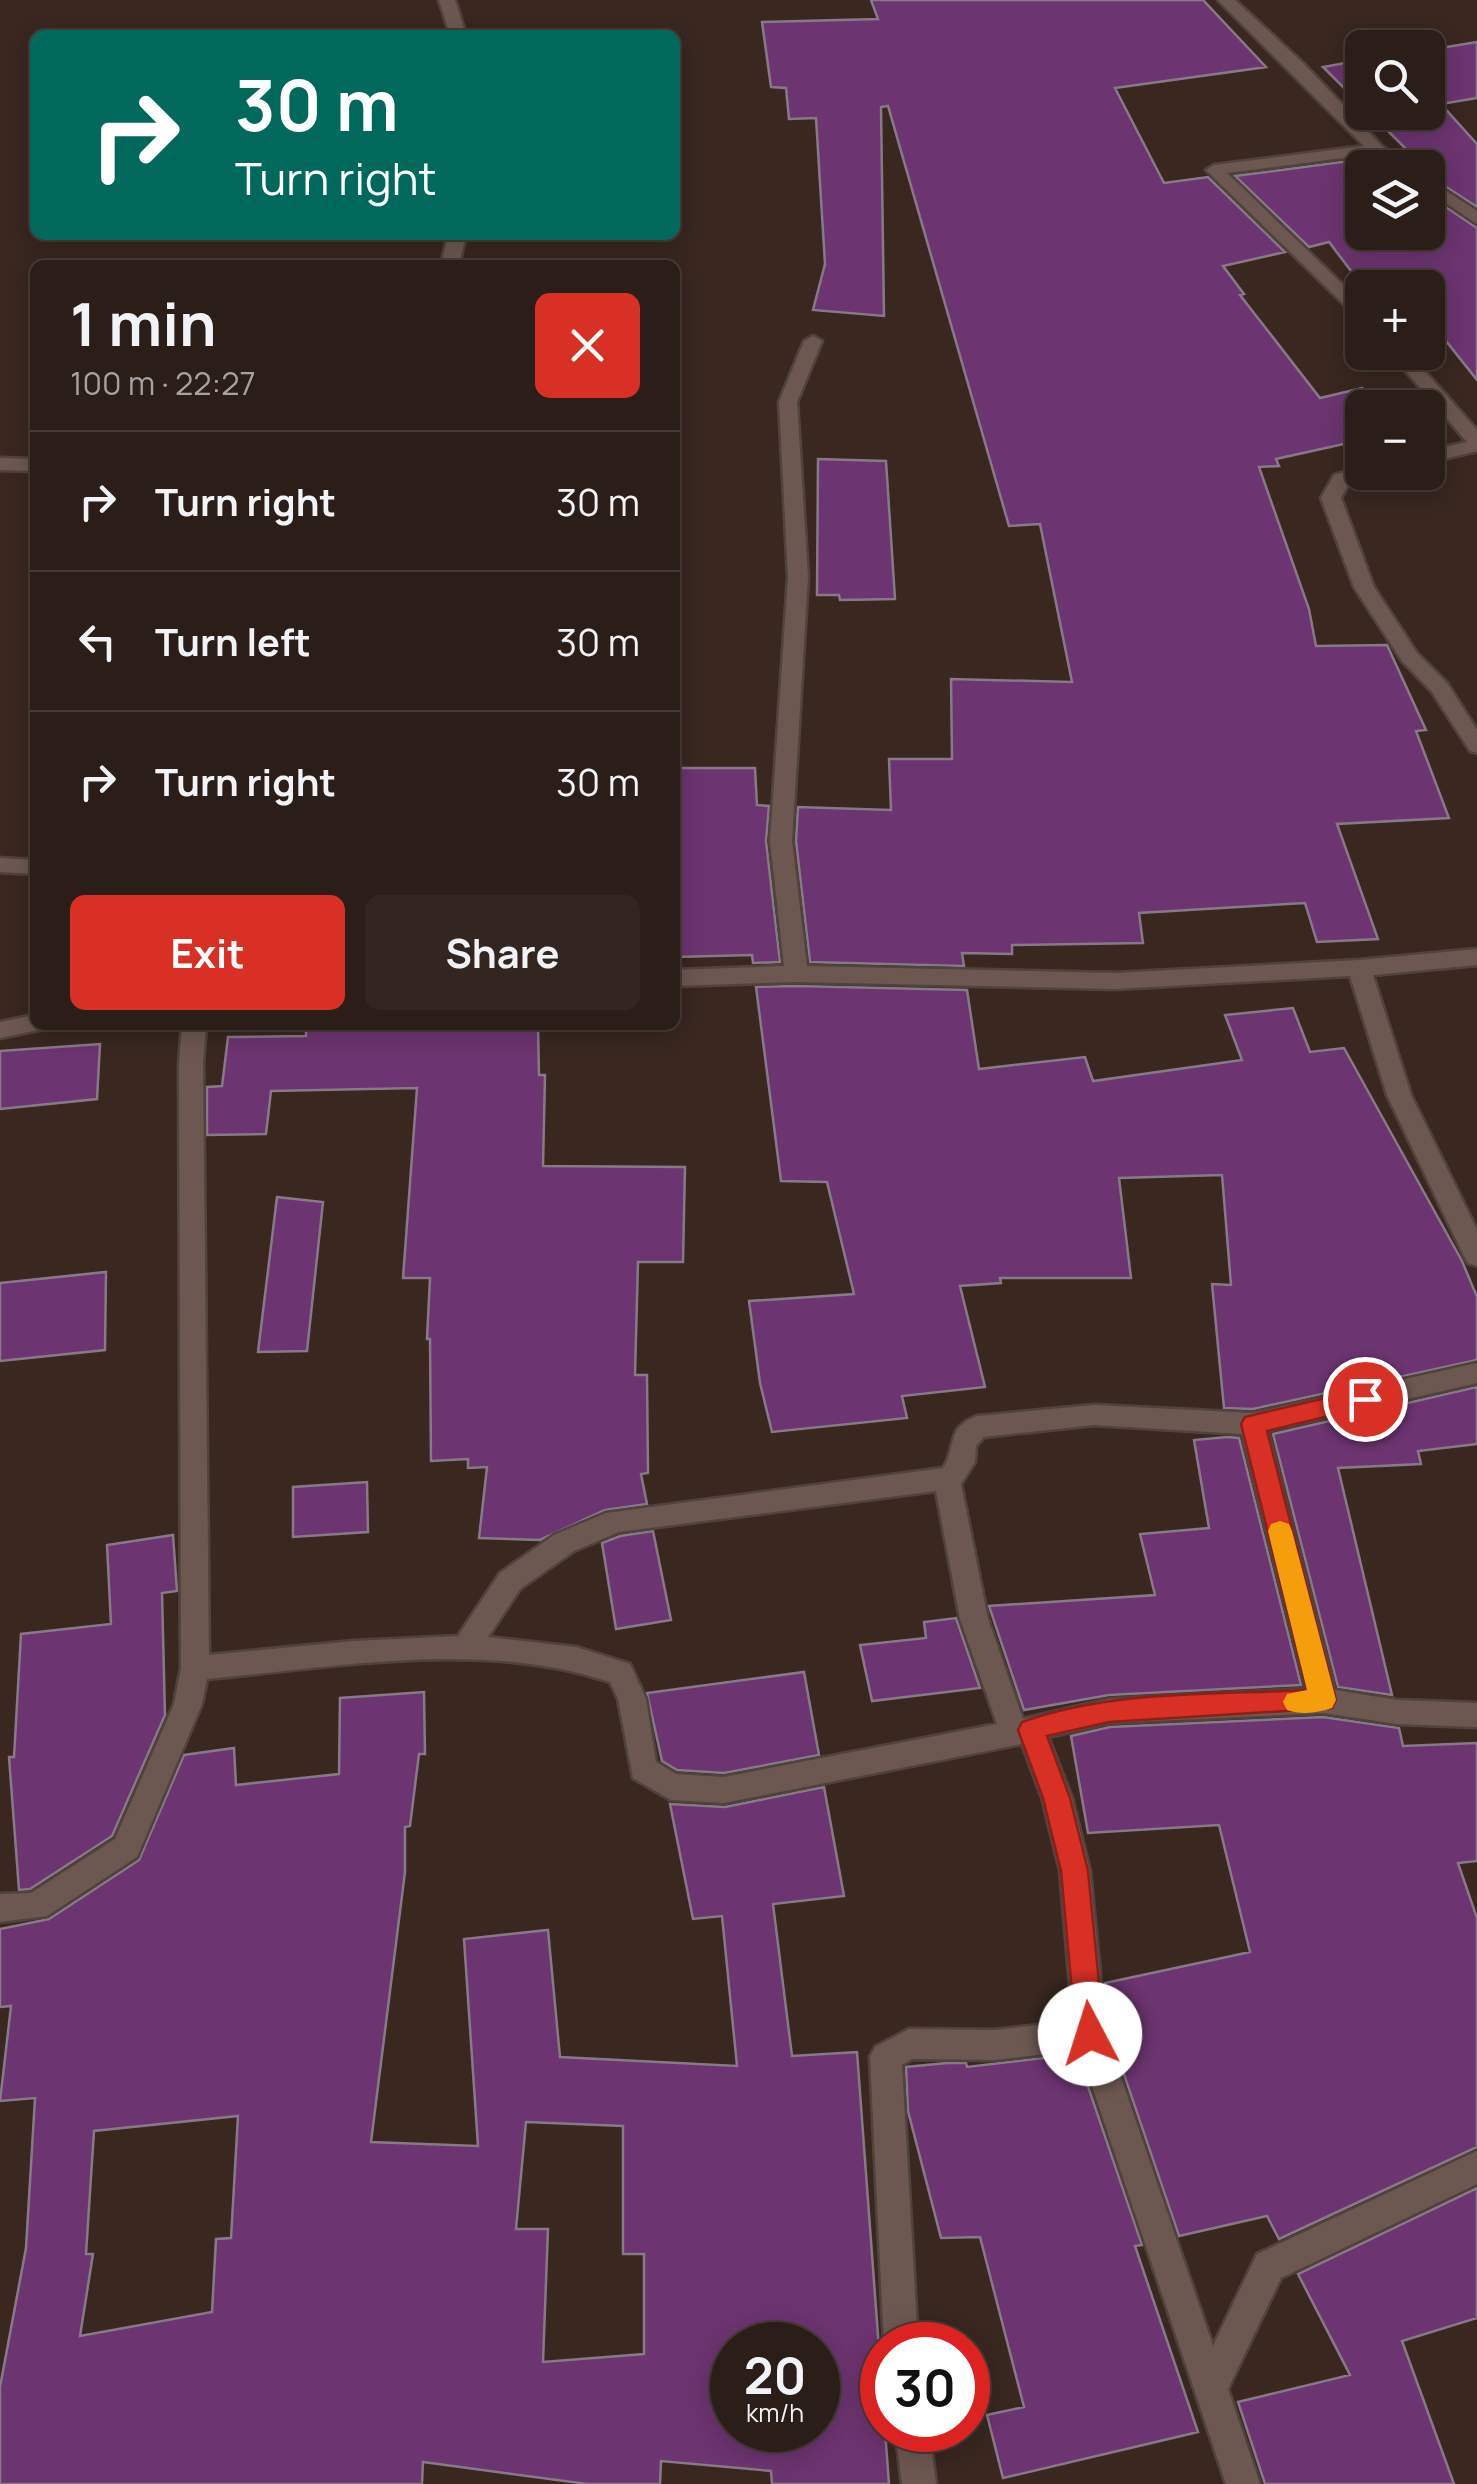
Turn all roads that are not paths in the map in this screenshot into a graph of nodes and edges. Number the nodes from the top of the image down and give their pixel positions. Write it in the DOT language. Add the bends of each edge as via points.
graph roads {
  1 [pos="447,0"];
  2 [pos="1226,0"];
  3 [pos="456,30"];
  4 [pos="1376,149"];
  5 [pos="1445,196"];
  6 [pos="1477,219"];
  7 [pos="1345,296"];
  8 [pos="812,341"];
  9 [pos="1413,370"];
  10 [pos="1477,444"];
  11 [pos="1445,452"];
  12 [pos="0,464"];
  13 [pos="30,465"];
  14 [pos="1345,478"];
  15 [pos="1477,746"];
  16 [pos="0,866"];
  17 [pos="30,867"];
  18 [pos="1477,957"];
  19 [pos="1359,968"];
  20 [pos="796,974"];
  21 [pos="680,978"];
  22 [pos="30,1023"];
  23 [pos="0,1030"];
  24 [pos="193,1030"];
  25 [pos="1477,1256"];
  26 [pos="1477,1374"];
  27 [pos="1253,1424"];
  28 [pos="947,1478"];
  29 [pos="466,1646"];
  30 [pos="194,1668"];
  31 [pos="1323,1700"];
  32 [pos="1477,1715"];
  33 [pos="1023,1732"];
  34 [pos="0,1908"];
  35 [pos="1090,2034"];
  36 [pos="1477,2166"];
  37 [pos="899,2322"];
  38 [pos="1211,2388"];
  39 [pos="915,2452"];
  40 [pos="919,2484"];
  41 [pos="1243,2484"];
  1 -- 3 [label="street"];
  2 -- 4 [label="street"];
  4 -- 7 [label="street" via="1214,170"];
  5 -- 6 [label="street"];
  8 -- 20 [label="street" via="788,402 798,578 781,841"];
  9 -- 10 [label="street"];
  10 -- 11 [label="street"];
  12 -- 13 [label="street"];
  14 -- 15 [label="street" via="1330,498 1364,587"];
  16 -- 17 [label="street"];
  18 -- 19 [label="street"];
  19 -- 20 [label="street" via="1115,980"];
  19 -- 25 [label="street" via="1399,1095"];
  20 -- 21 [label="street"];
  22 -- 23 [label="street"];
  24 -- 30 [label="street"];
  26 -- 27 [label="street"];
  27 -- 28 [label="street" via="1094,1415 977,1427"];
  27 -- 31 [label="street"];
  28 -- 29 [label="street" via="616,1521 564,1544 510,1581"];
  28 -- 33 [label="street" via="974,1619"];
  29 -- 30 [label="street"];
  29 -- 33 [label="street" via="592,1660 620,1673 632,1699 643,1769 671,1787 724,1790"];
  30 -- 34 [label="street" via="188,1704 126,1848 36,1906"];
  31 -- 32 [label="street"];
  31 -- 33 [label="street" via="1109,1711"];
  33 -- 35 [label="street" via="1057,1798 1075,1871"];
  35 -- 37 [label="street" via="995,2045 909,2044 886,2057"];
  35 -- 38 [label="street"];
  36 -- 38 [label="street" via="1269,2266"];
  38 -- 41 [label="street"];
  39 -- 40 [label="street"];
}
